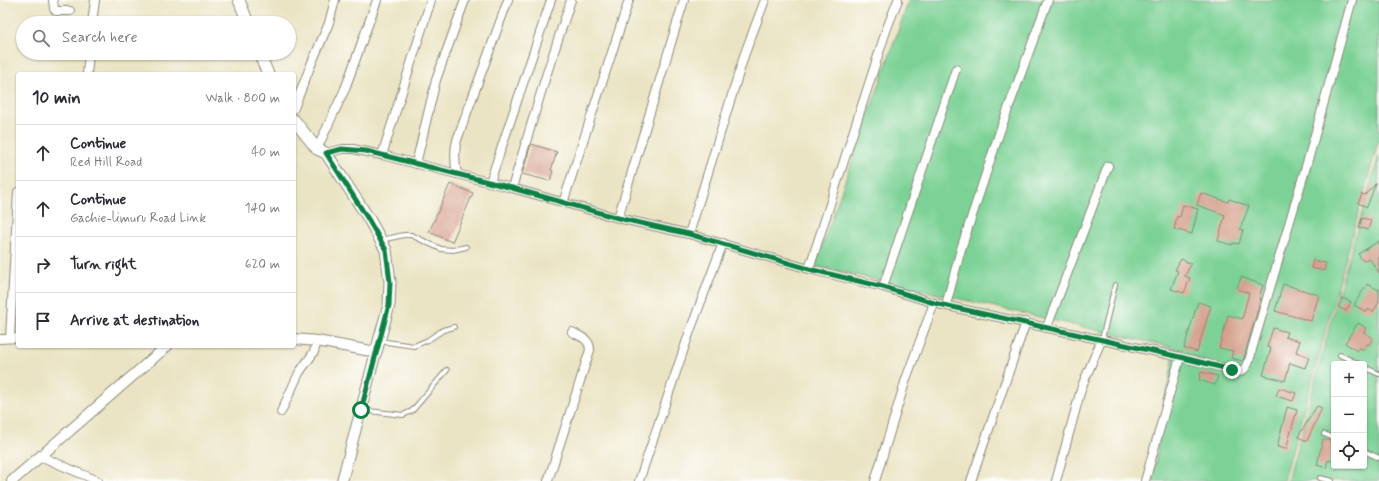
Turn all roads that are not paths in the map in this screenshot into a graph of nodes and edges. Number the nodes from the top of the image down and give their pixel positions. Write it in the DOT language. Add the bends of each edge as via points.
graph roads {
  1 [pos="53,0"];
  2 [pos="95,0"];
  3 [pos="239,0"];
  4 [pos="336,0"];
  5 [pos="377,0"];
  6 [pos="431,0"];
  7 [pos="465,0"];
  8 [pos="508,0"];
  9 [pos="551,0"];
  10 [pos="571,0"];
  11 [pos="629,0"];
  12 [pos="684,0"];
  13 [pos="765,0"];
  14 [pos="898,0"];
  15 [pos="1048,0"];
  16 [pos="1352,0"];
  17 [pos="70,11"];
  18 [pos="93,16"];
  19 [pos="245,16"];
  20 [pos="88,60"];
  21 [pos="262,60"];
  22 [pos="956,69"];
  23 [pos="87,72"];
  24 [pos="267,72"];
  25 [pos="296,103"];
  26 [pos="296,122"];
  27 [pos="321,151"];
  28 [pos="382,155"];
  29 [pos="416,164"];
  30 [pos="1108,166"];
  31 [pos="457,174"];
  32 [pos="490,182"];
  33 [pos="512,188"];
  34 [pos="563,203"];
  35 [pos="618,218"];
  36 [pos="689,234"];
  37 [pos="381,240"];
  38 [pos="723,243"];
  39 [pos="466,247"];
  40 [pos="16,265"];
  41 [pos="809,269"];
  42 [pos="1115,285"];
  43 [pos="883,287"];
  44 [pos="934,303"];
  45 [pos="946,305"];
  46 [pos="1026,322"];
  47 [pos="454,327"];
  48 [pos="1047,327"];
  49 [pos="572,332"];
  50 [pos="14,338"];
  51 [pos="0,339"];
  52 [pos="296,339"];
  53 [pos="1102,339"];
  54 [pos="317,341"];
  55 [pos="378,346"];
  56 [pos="165,348"];
  57 [pos="1340,355"];
  58 [pos="1180,357"];
  59 [pos="1353,361"];
  60 [pos="1367,368"];
  61 [pos="447,370"];
  62 [pos="1379,374"];
  63 [pos="361,410"];
  64 [pos="281,412"];
  65 [pos="1324,434"];
  66 [pos="1331,437"];
  67 [pos="1367,452"];
  68 [pos="40,456"];
  69 [pos="1379,458"];
  70 [pos="1320,478"];
  71 [pos="12,481"];
  72 [pos="98,481"];
  73 [pos="342,481"];
  74 [pos="548,481"];
  75 [pos="639,481"];
  76 [pos="875,481"];
  77 [pos="971,481"];
  78 [pos="1056,481"];
  79 [pos="1145,481"];
  80 [pos="1332,481"];
  1 -- 17 [label="street" via="56,11"];
  2 -- 18 [label="street"];
  3 -- 19 [label="main road"];
  4 -- 25 [label="street" via="329,24"];
  5 -- 27 [label="street"];
  6 -- 28 [label="street"];
  7 -- 29 [label="street" via="436,80"];
  8 -- 31 [label="street" via="457,140"];
  9 -- 32 [label="street"];
  10 -- 33 [label="street"];
  11 -- 34 [label="street"];
  12 -- 35 [label="street"];
  13 -- 36 [label="street" via="745,53"];
  14 -- 41 [label="street"];
  15 -- 45 [label="street" via="1000,131"];
  16 -- 58 [label="street" via="1247,365 1240,372"];
  20 -- 23 [label="street"];
  21 -- 24 [label="main road"];
  22 -- 43 [label="street"];
  26 -- 27 [label="main road"];
  27 -- 28 [label="street" via="353,149"];
  27 -- 37 [label="main road"];
  28 -- 29 [label="street"];
  29 -- 31 [label="street"];
  30 -- 48 [label="street"];
  31 -- 32 [label="street"];
  32 -- 33 [label="street"];
  33 -- 34 [label="street"];
  34 -- 35 [label="street"];
  35 -- 36 [label="street"];
  36 -- 38 [label="street"];
  37 -- 39 [label="lane" via="411,235 441,249"];
  37 -- 55 [label="main road" via="386,250 390,282 389,305"];
  38 -- 41 [label="street"];
  38 -- 75 [label="street"];
  40 -- 50 [label="street"];
  41 -- 43 [label="street"];
  42 -- 53 [label="lane"];
  43 -- 44 [label="street"];
  44 -- 45 [label="street"];
  44 -- 76 [label="street" via="906,379"];
  45 -- 46 [label="street"];
  46 -- 48 [label="street"];
  46 -- 77 [label="street"];
  47 -- 55 [label="lane" via="414,346"];
  48 -- 53 [label="street"];
  49 -- 74 [label="street" via="587,340 590,350"];
  50 -- 51 [label="street"];
  52 -- 54 [label="street"];
  53 -- 58 [label="street"];
  53 -- 78 [label="street" via="1082,386"];
  54 -- 55 [label="street"];
  54 -- 64 [label="street" via="314,352 299,373"];
  55 -- 63 [label="street"];
  56 -- 68 [label="street"];
  57 -- 59 [label="lane"];
  58 -- 79 [label="street"];
  60 -- 62 [label="lane"];
  61 -- 63 [label="lane" via="408,414"];
  63 -- 73 [label="street"];
  65 -- 66 [label="lane"];
  67 -- 69 [label="lane"];
  68 -- 71 [label="street"];
  68 -- 72 [label="street"];
  70 -- 80 [label="lane"];
}
